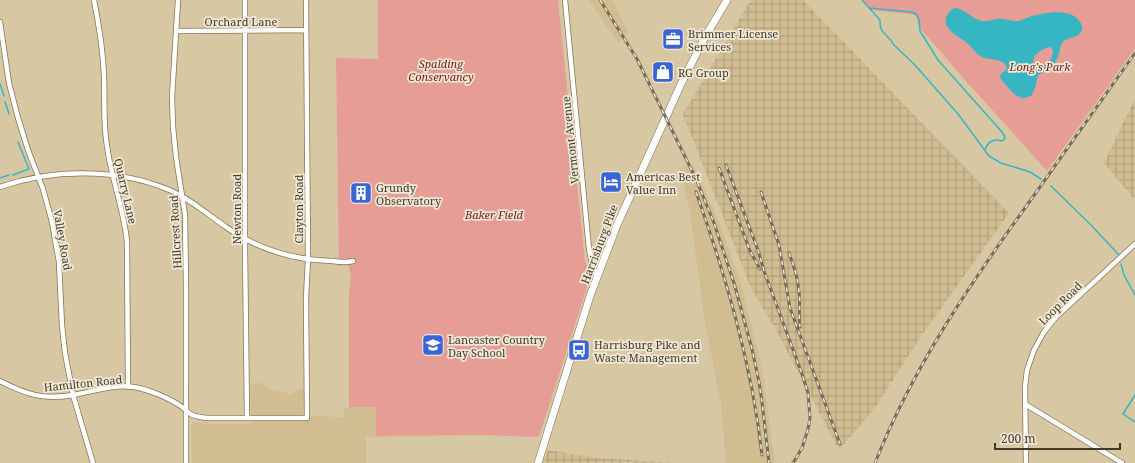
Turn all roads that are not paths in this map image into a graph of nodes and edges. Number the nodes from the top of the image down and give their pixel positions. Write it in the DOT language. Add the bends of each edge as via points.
graph roads {
  1 [pos="94,0"];
  2 [pos="178,0"];
  3 [pos="246,0"];
  4 [pos="306,0"];
  5 [pos="565,0"];
  6 [pos="727,0"];
  7 [pos="0,22"];
  8 [pos="245,30"];
  9 [pos="306,30"];
  10 [pos="176,31"];
  11 [pos="113,175"];
  12 [pos="39,178"];
  13 [pos="0,186"];
  14 [pos="183,197"];
  15 [pos="245,239"];
  16 [pos="1135,244"];
  17 [pos="308,259"];
  18 [pos="353,261"];
  19 [pos="597,276"];
  20 [pos="0,381"];
  21 [pos="128,386"];
  22 [pos="73,395"];
  23 [pos="1025,404"];
  24 [pos="186,410"];
  25 [pos="246,418"];
  26 [pos="307,418"];
  27 [pos="93,463"];
  28 [pos="186,463"];
  29 [pos="538,463"];
  30 [pos="1026,463"];
  31 [pos="1122,463"];
  1 -- 11 [label="street, Quarry Lane" via="103,62 104,120"];
  2 -- 10 [label="street, Hillcrest Road"];
  3 -- 8 [label="street, Newton Road"];
  4 -- 9 [label="street, Clayton Road"];
  5 -- 19 [label="street, Vermont Avenue" via="589,249"];
  6 -- 19 [label="main road, Harrisburg Pike" via="681,84 629,197"];
  7 -- 12 [label="street, Valley Road" via="13,100"];
  8 -- 9 [label="street, Orchard Lane"];
  8 -- 10 [label="street, Orchard Lane"];
  8 -- 15 [label="street, Newton Road"];
  9 -- 17 [label="street, Clayton Road"];
  10 -- 14 [label="street, Hillcrest Road" via="172,86 173,128"];
  11 -- 12 [label="street" via="62,174"];
  11 -- 14 [label="street" via="140,180"];
  11 -- 21 [label="street, Quarry Lane" via="127,242"];
  12 -- 13 [label="street"];
  12 -- 22 [label="street, Valley Road" via="57,244 63,340"];
  14 -- 15 [label="street"];
  14 -- 24 [label="street, Hillcrest Road"];
  15 -- 17 [label="street" via="280,254"];
  15 -- 25 [label="street, Newton Road"];
  16 -- 23 [label="street, Loop Road" via="1056,317 1044,332 1027,370"];
  17 -- 18 [label="street"];
  17 -- 26 [label="street, Clayton Road"];
  19 -- 29 [label="main road, Harrisburg Pike"];
  20 -- 22 [label="street, Hamilton Road" via="37,396"];
  21 -- 22 [label="street, Hamilton Road"];
  21 -- 24 [label="street, Hamilton Road" via="155,394"];
  22 -- 27 [label="street, Valley Road"];
  23 -- 30 [label="street, Loop Road"];
  23 -- 31 [label="street"];
  24 -- 25 [label="street, Hamilton Road" via="191,415 207,418"];
  24 -- 28 [label="street, Hillcrest Road"];
  25 -- 26 [label="street, Hamilton Road"];
}
